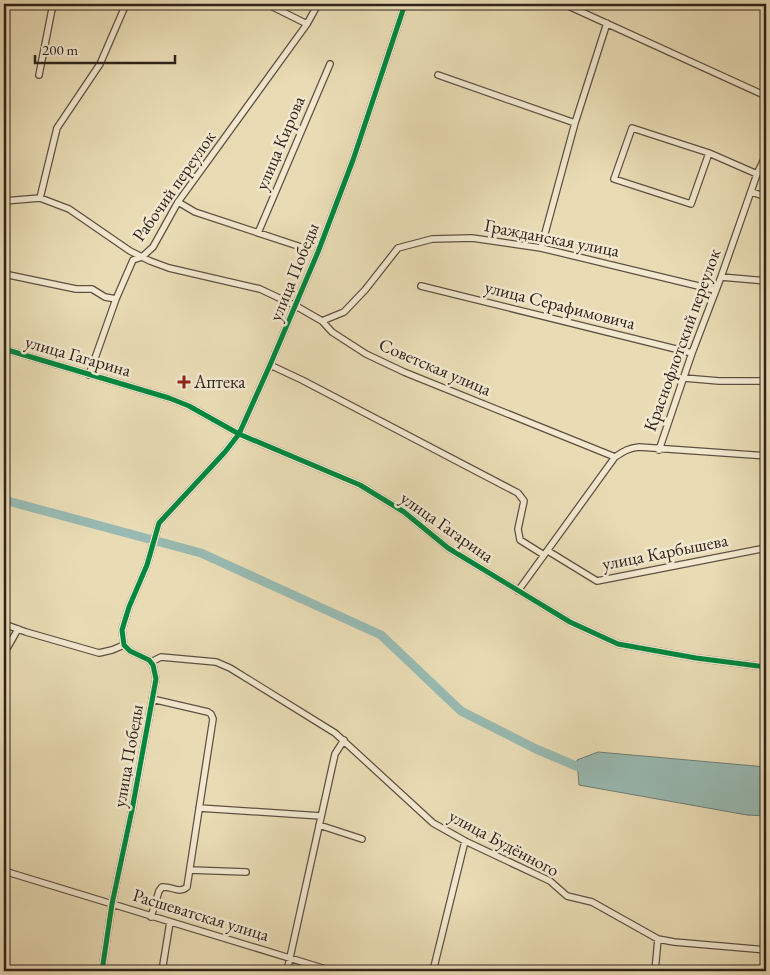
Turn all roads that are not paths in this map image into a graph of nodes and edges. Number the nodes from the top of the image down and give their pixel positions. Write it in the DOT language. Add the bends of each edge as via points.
graph roads {
  1 [pos="53,4"];
  2 [pos="126,4"];
  3 [pos="267,4"];
  4 [pos="318,4"];
  5 [pos="406,4"];
  6 [pos="564,4"];
  7 [pos="607,23"];
  8 [pos="307,24"];
  9 [pos="330,64"];
  10 [pos="438,74"];
  11 [pos="39,75"];
  12 [pos="766,96"];
  13 [pos="575,123"];
  14 [pos="709,152"];
  15 [pos="766,155"];
  16 [pos="757,174"];
  17 [pos="752,192"];
  18 [pos="766,197"];
  19 [pos="40,198"];
  20 [pos="4,202"];
  21 [pos="178,202"];
  22 [pos="258,232"];
  23 [pos="542,248"];
  24 [pos="307,249"];
  25 [pos="142,257"];
  26 [pos="4,274"];
  27 [pos="721,277"];
  28 [pos="766,281"];
  29 [pos="421,286"];
  30 [pos="715,290"];
  31 [pos="116,299"];
  32 [pos="296,306"];
  33 [pos="322,321"];
  34 [pos="4,350"];
  35 [pos="692,353"];
  36 [pos="270,365"];
  37 [pos="88,375"];
  38 [pos="684,378"];
  39 [pos="766,381"];
  40 [pos="239,434"];
  41 [pos="659,450"];
  42 [pos="766,456"];
  43 [pos="615,457"];
  44 [pos="766,548"];
  45 [pos="546,553"];
  46 [pos="518,591"];
  47 [pos="4,624"];
  48 [pos="18,628"];
  49 [pos="124,645"];
  50 [pos="4,660"];
  51 [pos="151,662"];
  52 [pos="766,667"];
  53 [pos="152,699"];
  54 [pos="344,740"];
  55 [pos="199,808"];
  56 [pos="321,816"];
  57 [pos="319,825"];
  58 [pos="362,839"];
  59 [pos="465,841"];
  60 [pos="190,870"];
  61 [pos="4,871"];
  62 [pos="246,872"];
  63 [pos="112,904"];
  64 [pos="151,917"];
  65 [pos="170,922"];
  66 [pos="658,939"];
  67 [pos="766,950"];
  68 [pos="290,958"];
  69 [pos="4,968"];
  70 [pos="13,971"];
  71 [pos="102,971"];
  72 [pos="162,971"];
  73 [pos="287,971"];
  74 [pos="332,971"];
  75 [pos="434,971"];
  76 [pos="655,971"];
  1 -- 11 [label="street"];
  2 -- 19 [label="street" via="100,64 57,128"];
  3 -- 8 [label="street"];
  4 -- 8 [label="street, Рабочий переулок"];
  5 -- 32 [label="street, улица Победы" via="353,160"];
  6 -- 7 [label="street"];
  7 -- 12 [label="street"];
  7 -- 13 [label="street"];
  8 -- 21 [label="street, Рабочий переулок"];
  9 -- 22 [label="street, улица Кирова"];
  10 -- 13 [label="street"];
  13 -- 23 [label="street"];
  14 -- 14 [label="street" via="690,204 614,179 632,128"];
  14 -- 16 [label="street"];
  15 -- 16 [label="street, Краснофлотский переулок"];
  16 -- 17 [label="street, Краснофлотский переулок"];
  17 -- 18 [label="street"];
  17 -- 27 [label="street, Краснофлотский переулок"];
  19 -- 20 [label="street, Советская улица"];
  19 -- 25 [label="street, Советская улица" via="69,209"];
  21 -- 22 [label="street" via="194,212"];
  21 -- 25 [label="street, Рабочий переулок" via="153,247"];
  22 -- 24 [label="street"];
  23 -- 30 [label="street, Гражданская улица"];
  23 -- 33 [label="street, Гражданская улица" via="472,238 432,240 398,248 344,312"];
  25 -- 31 [label="street, Рабочий переулок" via="133,260"];
  25 -- 32 [label="street, Советская улица" via="169,268 260,290"];
  26 -- 31 [label="street" via="76,289 92,289"];
  27 -- 28 [label="street"];
  27 -- 30 [label="street, Краснофлотский переулок"];
  29 -- 35 [label="street, улица Серафимовича"];
  30 -- 35 [label="street, Краснофлотский переулок"];
  31 -- 37 [label="street, Рабочий переулок"];
  32 -- 33 [label="street, Советская улица"];
  32 -- 36 [label="street, улица Победы"];
  33 -- 43 [label="street, Советская улица" via="332,332 366,354 404,372"];
  34 -- 37 [label="street, улица Гагарина"];
  35 -- 38 [label="street, Краснофлотский переулок"];
  36 -- 40 [label="street, улица Победы"];
  36 -- 45 [label="street, улица Карбышева" via="518,493 524,502 518,529 520,540"];
  37 -- 40 [label="street, улица Гагарина" via="169,398"];
  38 -- 39 [label="street"];
  38 -- 41 [label="street, Краснофлотский переулок"];
  40 -- 46 [label="street, улица Гагарина" via="360,485 404,512 448,548"];
  40 -- 49 [label="street, улица Победы" via="159,523 147,565 128,607 122,630"];
  41 -- 42 [label="street"];
  41 -- 43 [label="street, Краснофлотский переулок" via="629,448"];
  43 -- 45 [label="street"];
  44 -- 45 [label="street, улица Карбышева" via="597,582"];
  45 -- 46 [label="street"];
  46 -- 52 [label="street, улица Гагарина" via="570,622 618,644"];
  47 -- 48 [label="street"];
  48 -- 49 [label="street" via="99,652"];
  48 -- 50 [label="street"];
  49 -- 51 [label="street"];
  51 -- 53 [label="street, улица Победы" via="156,672"];
  51 -- 54 [label="street, улица Будённого" via="161,657 216,662"];
  53 -- 55 [label="street" via="211,714 213,719"];
  53 -- 63 [label="street, улица Победы"];
  54 -- 56 [label="street" via="335,754"];
  54 -- 59 [label="street, улица Будённого" via="433,823"];
  55 -- 56 [label="street"];
  55 -- 60 [label="street"];
  56 -- 57 [label="street"];
  57 -- 58 [label="street"];
  57 -- 68 [label="street"];
  59 -- 66 [label="street, улица Будённого" via="550,881 567,896 592,902"];
  59 -- 75 [label="street"];
  60 -- 62 [label="street"];
  60 -- 64 [label="street" via="188,887 178,891 167,887 159,891"];
  61 -- 63 [label="street, Расшеватская улица"];
  63 -- 64 [label="street, Расшеватская улица"];
  63 -- 71 [label="street, улица Победы"];
  64 -- 65 [label="street, Расшеватская улица"];
  65 -- 68 [label="street, Расшеватская улица"];
  65 -- 72 [label="street"];
  66 -- 67 [label="street, улица Будённого"];
  66 -- 76 [label="street"];
  68 -- 73 [label="street"];
  68 -- 74 [label="street, Расшеватская улица"];
  69 -- 70 [label="street"];
}
